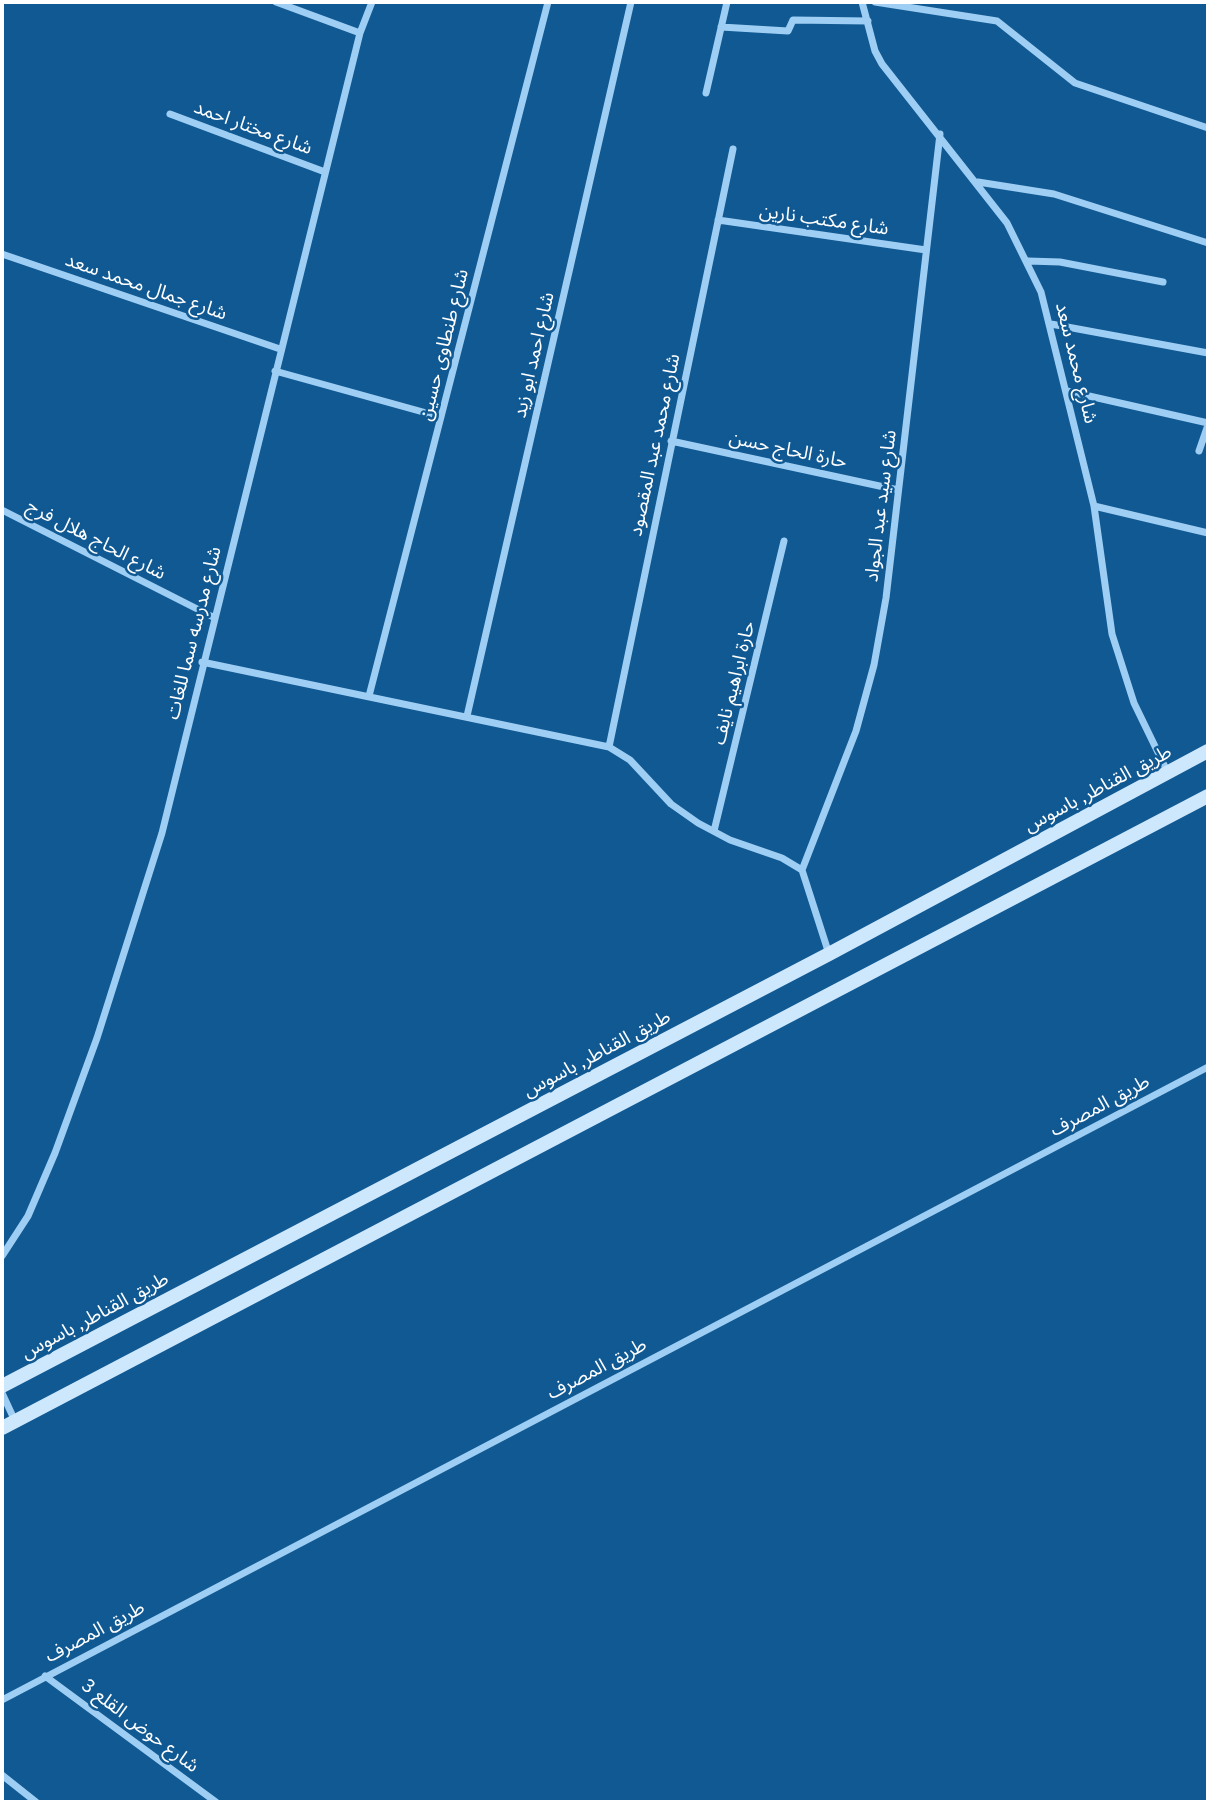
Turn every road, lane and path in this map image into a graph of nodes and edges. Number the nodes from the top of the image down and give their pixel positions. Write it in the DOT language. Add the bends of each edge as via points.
graph roads {
  1 [pos="276,2"];
  2 [pos="372,2"];
  3 [pos="548,2"];
  4 [pos="631,2"];
  5 [pos="727,2"];
  6 [pos="862,2"];
  7 [pos="874,2"];
  8 [pos="868,21"];
  9 [pos="721,27"];
  10 [pos="359,33"];
  11 [pos="706,93"];
  12 [pos="170,114"];
  13 [pos="1208,128"];
  14 [pos="940,134"];
  15 [pos="733,149"];
  16 [pos="325,172"];
  17 [pos="978,182"];
  18 [pos="718,220"];
  19 [pos="1208,243"];
  20 [pos="926,250"];
  21 [pos="2,254"];
  22 [pos="1028,261"];
  23 [pos="1163,282"];
  24 [pos="1051,324"];
  25 [pos="280,349"];
  26 [pos="1208,354"];
  27 [pos="275,371"];
  28 [pos="1067,390"];
  29 [pos="441,417"];
  30 [pos="1208,424"];
  31 [pos="671,441"];
  32 [pos="1199,451"];
  33 [pos="898,490"];
  34 [pos="1094,506"];
  35 [pos="2,510"];
  36 [pos="1208,533"];
  37 [pos="784,541"];
  38 [pos="213,617"];
  39 [pos="202,662"];
  40 [pos="369,696"];
  41 [pos="467,716"];
  42 [pos="609,747"];
  43 [pos="1208,751"];
  44 [pos="1168,774"];
  45 [pos="1208,796"];
  46 [pos="714,831"];
  47 [pos="802,870"];
  48 [pos="829,954"];
  49 [pos="1208,1067"];
  50 [pos="2,1256"];
  51 [pos="2,1386"];
  52 [pos="2,1393"];
  53 [pos="8,1424"];
  54 [pos="45,1676"];
  55 [pos="2,1700"];
  56 [pos="2,1775"];
  57 [pos="36,1802"];
  58 [pos="216,1802"];
  1 -- 10 [label="street"];
  2 -- 10 [label="street, شارع مدرسه سما للغات"];
  3 -- 29 [label="street, شارع طنطاوى حسين"];
  4 -- 41 [label="street, شارع احمد ابو زيد"];
  5 -- 9 [label="street"];
  6 -- 8 [label="street, شارع محمد سعد"];
  7 -- 13 [label="street" via="997,21 1075,83"];
  8 -- 9 [label="street" via="793,20 788,31"];
  8 -- 14 [label="street, شارع محمد سعد" via="882,64"];
  9 -- 11 [label="street"];
  10 -- 16 [label="street, شارع مدرسه سما للغات"];
  12 -- 16 [label="street, شارع مختار احمد"];
  14 -- 17 [label="street, شارع محمد سعد"];
  14 -- 20 [label="street, شارع سيد عبد الجواد"];
  15 -- 18 [label="street, شارع محمد عبد المقصود"];
  16 -- 25 [label="street, شارع مدرسه سما للغات"];
  17 -- 19 [label="street" via="1054,194"];
  17 -- 22 [label="street, شارع محمد سعد"];
  18 -- 20 [label="street, شارع مكتب نارين"];
  18 -- 31 [label="street, شارع محمد عبد المقصود"];
  20 -- 33 [label="street, شارع سيد عبد الجواد"];
  21 -- 25 [label="street, شارع جمال محمد سعد"];
  22 -- 23 [label="street" via="1060,262"];
  22 -- 24 [label="street, شارع محمد سعد"];
  24 -- 26 [label="street"];
  24 -- 28 [label="street, شارع محمد سعد"];
  25 -- 27 [label="street, شارع مدرسه سما للغات"];
  27 -- 29 [label="street"];
  27 -- 38 [label="street, شارع مدرسه سما للغات"];
  28 -- 30 [label="street"];
  28 -- 34 [label="street, شارع محمد سعد"];
  29 -- 40 [label="street, شارع طنطاوى حسين"];
  30 -- 32 [label="street"];
  31 -- 33 [label="street, حارة الحاج حسن"];
  31 -- 42 [label="street, شارع محمد عبد المقصود"];
  33 -- 47 [label="street, شارع سيد عبد الجواد" via="886,598 865,702"];
  34 -- 36 [label="street"];
  34 -- 44 [label="street, شارع محمد سعد" via="1112,634 1134,703"];
  35 -- 38 [label="street, شارع الحاج هلال فرج"];
  37 -- 46 [label="street, حارة ابراهيم نايف"];
  38 -- 39 [label="street, شارع مدرسه سما للغات"];
  39 -- 40 [label="street"];
  39 -- 50 [label="street, شارع مدرسه سما للغات" via="162,833 97,1038 43,1184"];
  40 -- 41 [label="street"];
  41 -- 42 [label="street"];
  42 -- 46 [label="street" via="630,760 671,804"];
  43 -- 44 [label="main road, طريق القناطر, باسوس"];
  44 -- 48 [label="main road, طريق القناطر, باسوس"];
  45 -- 53 [label="main road"];
  46 -- 47 [label="street"];
  47 -- 48 [label="street"];
  48 -- 51 [label="main road, طريق القناطر, باسوس"];
  49 -- 54 [label="street, طريق المصرف"];
  52 -- 53 [label="street"];
  54 -- 55 [label="street, طريق المصرف"];
  54 -- 58 [label="street, شارع حوض القلع 3"];
  56 -- 57 [label="street"];
}
